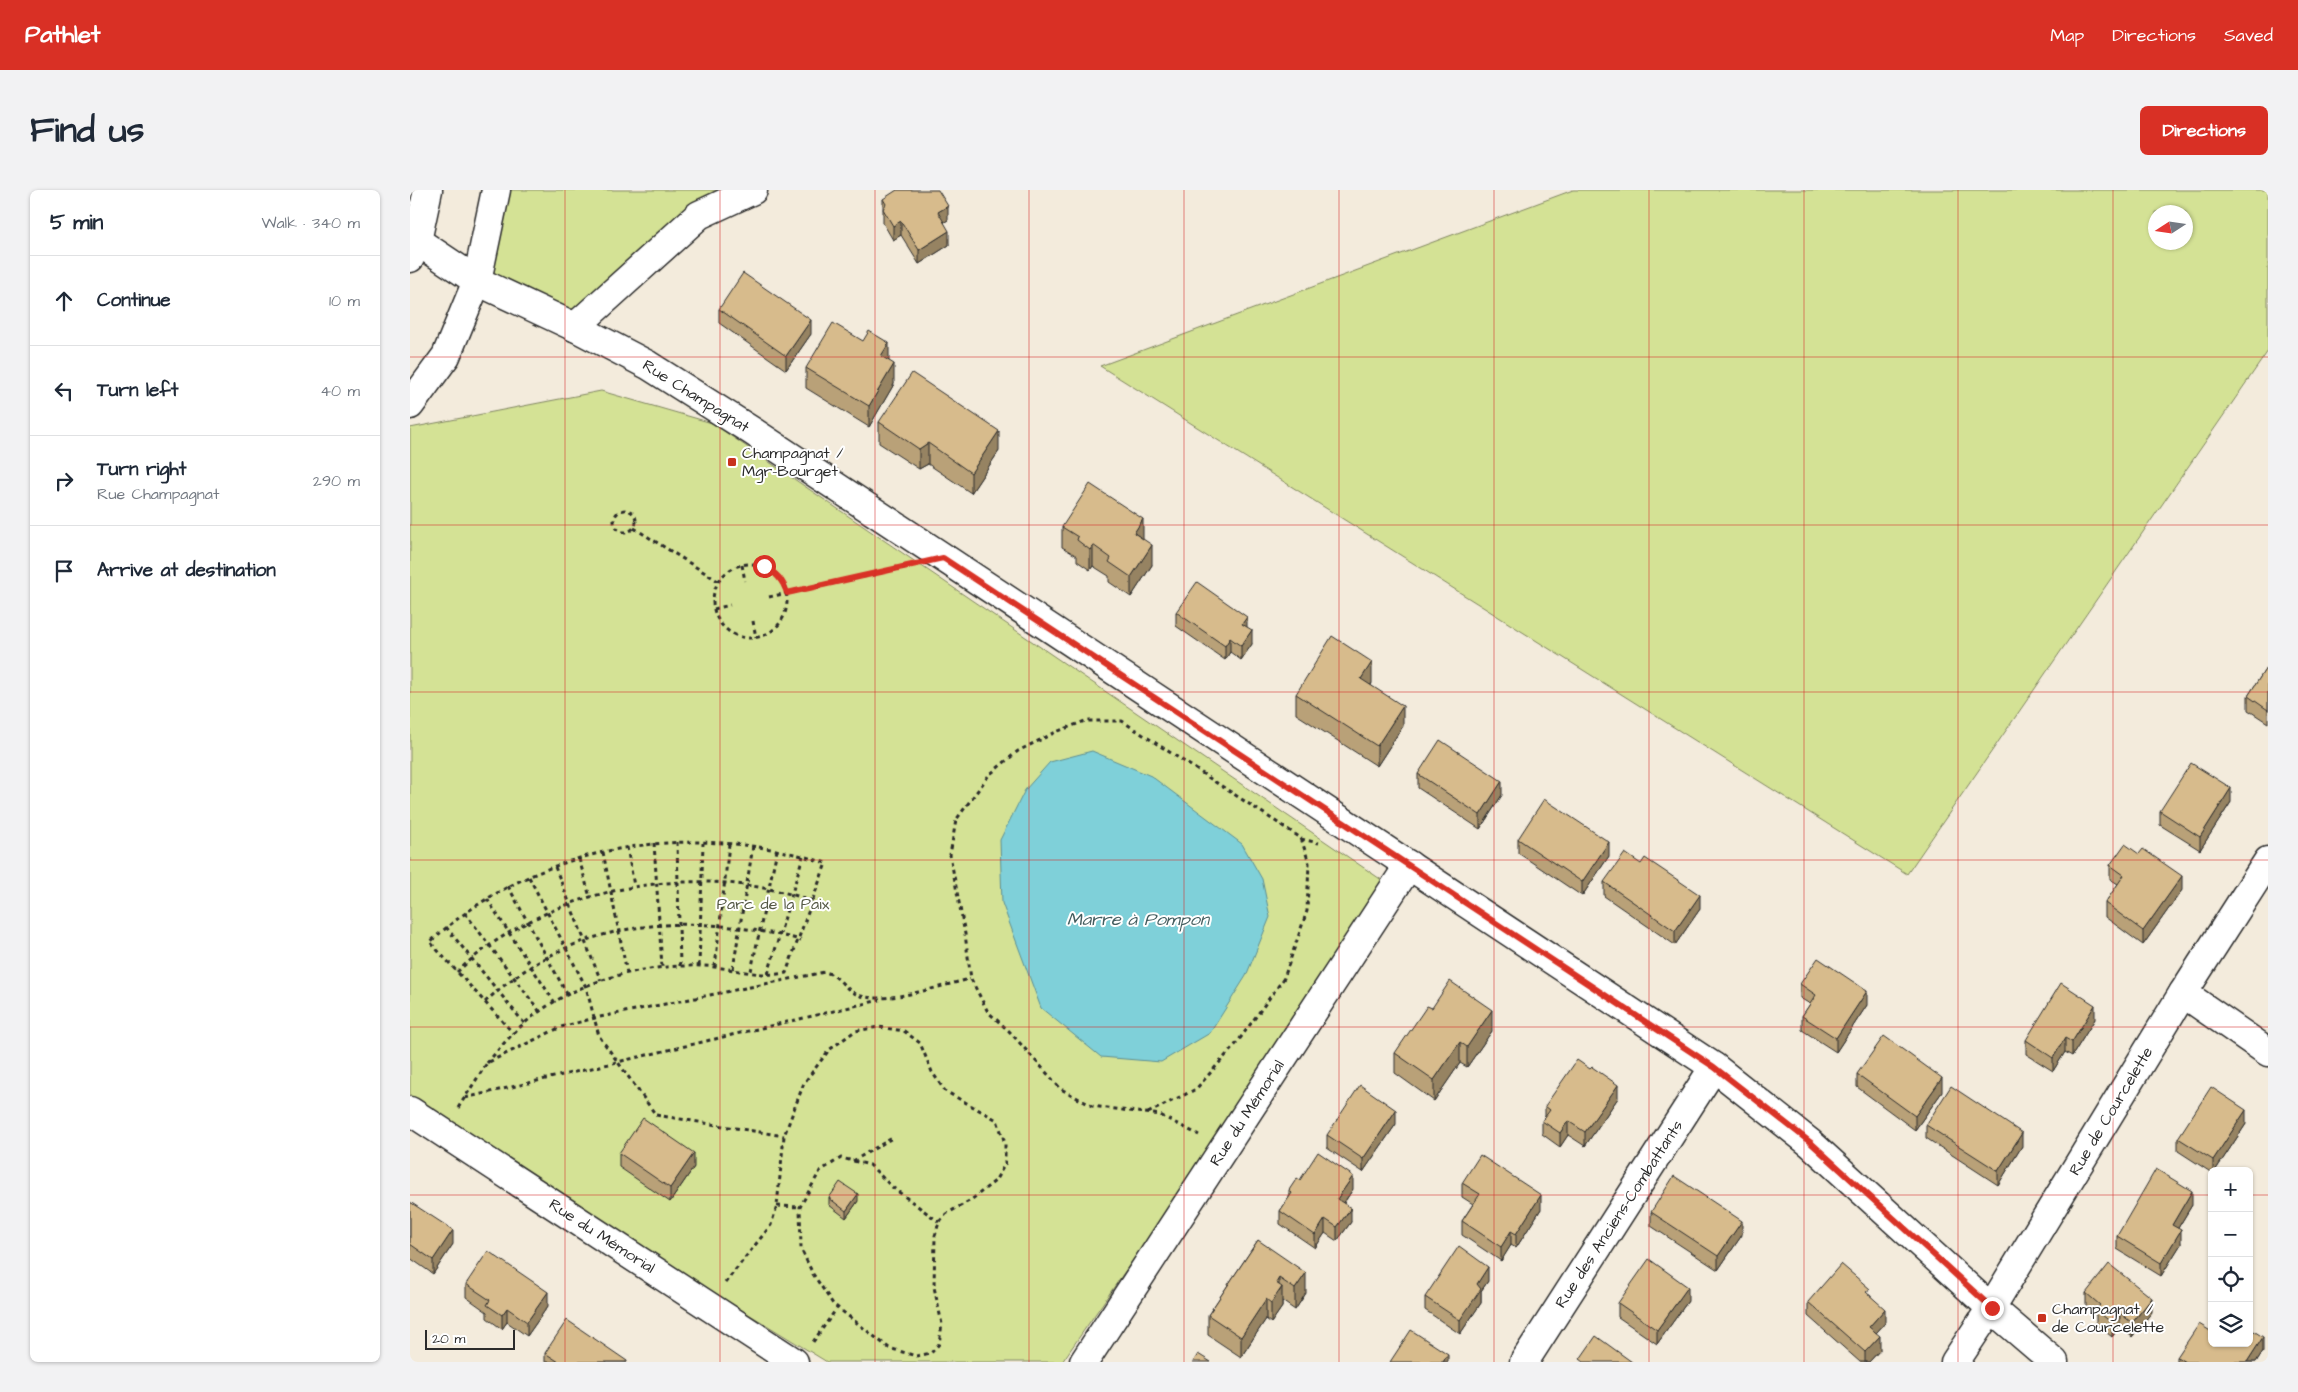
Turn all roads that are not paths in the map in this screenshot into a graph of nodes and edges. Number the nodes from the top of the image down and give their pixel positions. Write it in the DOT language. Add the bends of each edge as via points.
graph roads {
  1 [pos="428,190"];
  2 [pos="496,190"];
  3 [pos="753,190"];
  4 [pos="413,250"];
  5 [pos="477,281"];
  6 [pos="575,327"];
  7 [pos="410,405"];
  8 [pos="2268,861"];
  9 [pos="1409,865"];
  10 [pos="2183,993"];
  11 [pos="2268,1052"];
  12 [pos="1714,1067"];
  13 [pos="410,1111"];
  14 [pos="1992,1308"];
  15 [pos="802,1354"];
  16 [pos="1084,1362"];
  17 [pos="1524,1362"];
  18 [pos="1955,1362"];
  19 [pos="2054,1362"];
  1 -- 4 [label="street"];
  2 -- 5 [label="street"];
  3 -- 6 [label="street" via="699,215"];
  4 -- 5 [label="street, Rue Champagnat"];
  5 -- 6 [label="street, Rue Champagnat"];
  5 -- 7 [label="street" via="446,356"];
  6 -- 9 [label="street, Rue Champagnat" via="648,365 746,427"];
  8 -- 10 [label="street, Rue de Courcelette"];
  9 -- 12 [label="street, Rue Champagnat"];
  9 -- 16 [label="street, Rue du Mémorial"];
  10 -- 11 [label="street"];
  10 -- 14 [label="street, Rue de Courcelette"];
  12 -- 14 [label="street, Rue Champagnat" via="1810,1142"];
  12 -- 17 [label="street, Rue des Anciens-Combattants"];
  13 -- 15 [label="street, Rue du Mémorial" via="708,1306"];
  14 -- 18 [label="street, Rue de Courcelette"];
  14 -- 19 [label="street, Rue Champagnat"];
}
